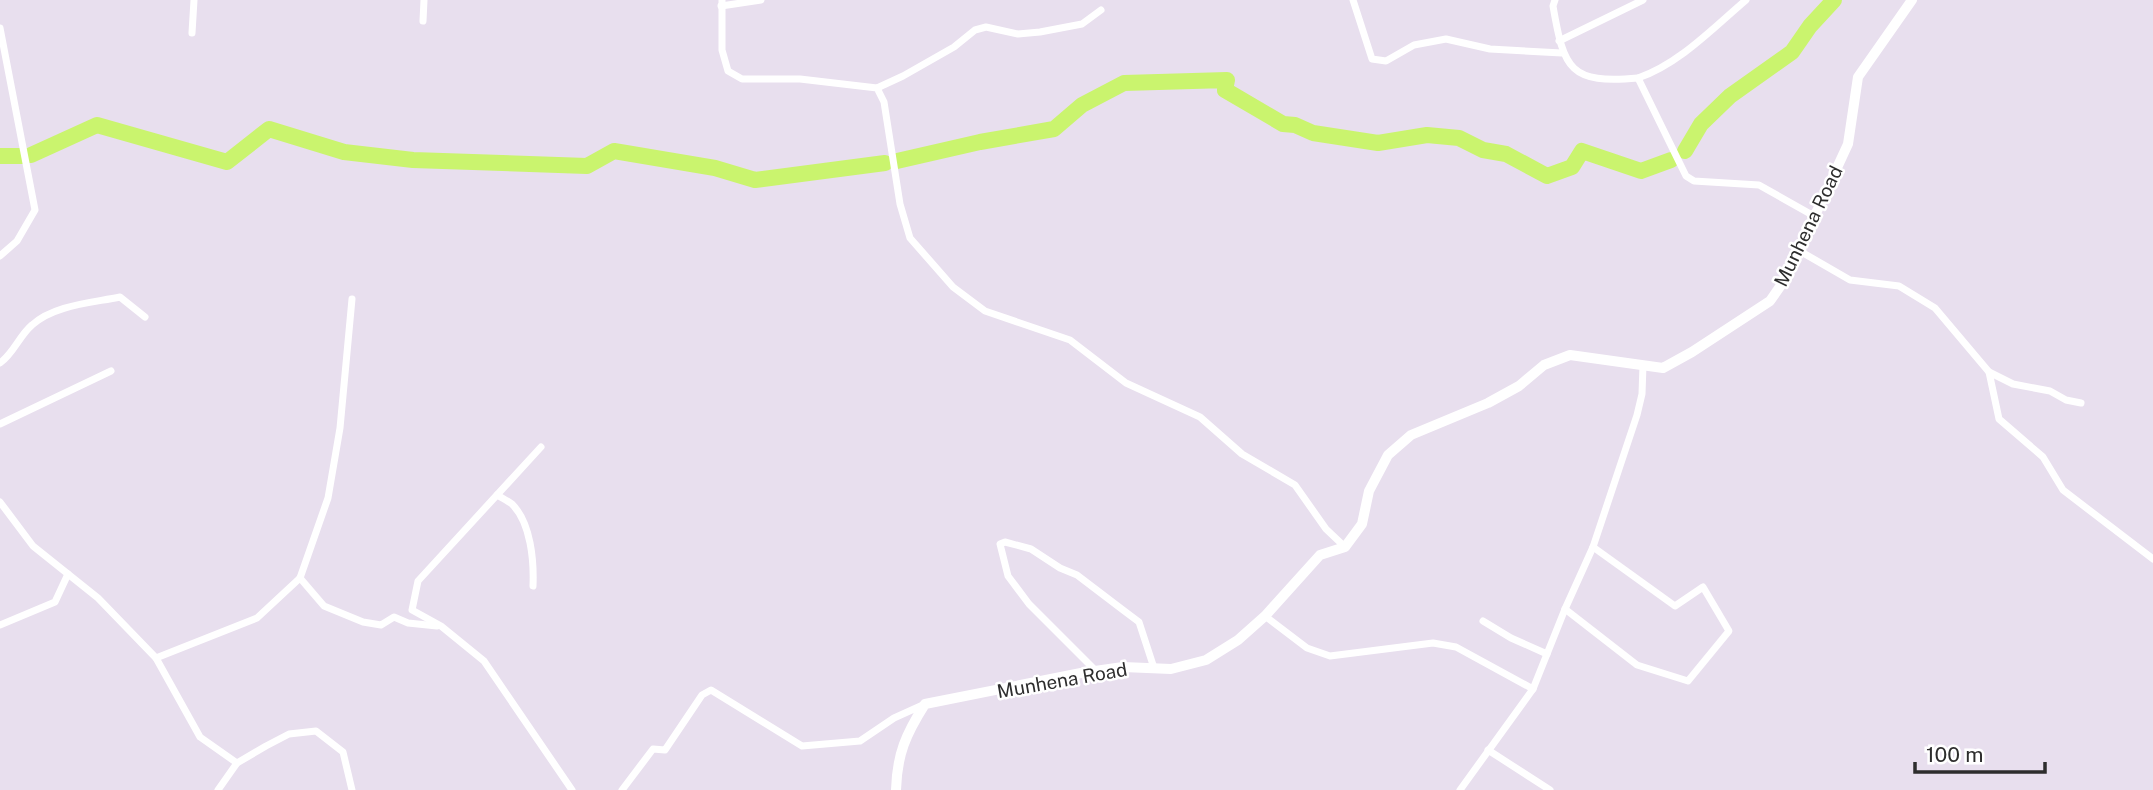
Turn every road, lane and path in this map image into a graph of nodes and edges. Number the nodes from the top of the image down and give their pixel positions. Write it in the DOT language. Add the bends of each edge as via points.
graph roads {
  1 [pos="194,0"];
  2 [pos="424,0"];
  3 [pos="761,0"];
  4 [pos="1353,0"];
  5 [pos="1555,0"];
  6 [pos="1643,0"];
  7 [pos="1746,0"];
  8 [pos="1912,0"];
  9 [pos="722,3"];
  10 [pos="1101,10"];
  11 [pos="423,21"];
  12 [pos="0,28"];
  13 [pos="192,33"];
  14 [pos="1559,41"];
  15 [pos="1562,53"];
  16 [pos="1638,78"];
  17 [pos="877,88"];
  18 [pos="1814,216"];
  19 [pos="1798,250"];
  20 [pos="0,256"];
  21 [pos="352,299"];
  22 [pos="145,317"];
  23 [pos="0,363"];
  24 [pos="1643,365"];
  25 [pos="111,371"];
  26 [pos="1989,372"];
  27 [pos="2081,402"];
  28 [pos="0,424"];
  29 [pos="541,447"];
  30 [pos="497,495"];
  31 [pos="0,502"];
  32 [pos="1345,547"];
  33 [pos="1593,547"];
  34 [pos="2153,559"];
  35 [pos="68,574"];
  36 [pos="300,578"];
  37 [pos="533,586"];
  38 [pos="1565,609"];
  39 [pos="1265,616"];
  40 [pos="1483,621"];
  41 [pos="0,625"];
  42 [pos="441,626"];
  43 [pos="1547,654"];
  44 [pos="156,658"];
  45 [pos="1154,668"];
  46 [pos="1096,671"];
  47 [pos="1533,689"];
  48 [pos="925,704"];
  49 [pos="1488,750"];
  50 [pos="237,763"];
  51 [pos="218,790"];
  52 [pos="352,790"];
  53 [pos="572,790"];
  54 [pos="622,790"];
  55 [pos="895,790"];
  56 [pos="1460,790"];
  57 [pos="1550,790"];
  1 -- 13 [label="street"];
  2 -- 11 [label="street"];
  3 -- 9 [label="street"];
  4 -- 15 [label="street" via="1372,58 1385,61 1414,45 1446,39 1490,49"];
  5 -- 14 [label="street"];
  6 -- 14 [label="street"];
  7 -- 16 [label="street" via="1696,43"];
  8 -- 18 [label="street, Munhena Road" via="1858,76 1848,144"];
  9 -- 17 [label="street" via="722,50 728,71 742,79 800,79"];
  10 -- 17 [label="street" via="1082,24 1040,32 975,30 954,47"];
  12 -- 20 [label="street" via="35,210 17,241"];
  14 -- 15 [label="street"];
  15 -- 16 [label="street" via="1579,74 1606,81"];
  16 -- 18 [label="street" via="1686,176 1694,181 1759,185"];
  17 -- 32 [label="street" via="884,102 910,238 953,287 985,312 1070,340 1126,383 1200,417 1242,454 1295,485"];
  18 -- 19 [label="street, Munhena Road"];
  19 -- 24 [label="street, Munhena Road" via="1769,301 1663,368"];
  19 -- 26 [label="street" via="1850,280 1899,286 1935,308"];
  21 -- 36 [label="street" via="340,428 328,498"];
  22 -- 23 [label="street" via="120,297 62,309 32,324"];
  24 -- 32 [label="street, Munhena Road" via="1570,355 1544,365 1488,403 1411,435 1388,455 1369,491 1362,524"];
  24 -- 33 [label="street" via="1637,415"];
  25 -- 28 [label="street"];
  26 -- 27 [label="street" via="2013,384"];
  26 -- 34 [label="street" via="1999,419 2043,457 2063,490"];
  29 -- 30 [label="street"];
  30 -- 37 [label="street" via="513,505 527,531 534,558"];
  30 -- 42 [label="street" via="418,581 412,610"];
  31 -- 35 [label="street" via="33,546"];
  32 -- 39 [label="street, Munhena Road" via="1320,555"];
  33 -- 38 [label="street"];
  33 -- 38 [label="street" via="1675,606 1703,587 1729,631 1688,681 1637,665"];
  35 -- 41 [label="street" via="55,602"];
  35 -- 44 [label="street"];
  36 -- 42 [label="street" via="324,606 363,622 381,625 394,617"];
  36 -- 44 [label="street" via="257,618"];
  38 -- 43 [label="street"];
  39 -- 45 [label="street, Munhena Road" via="1206,660 1171,669"];
  39 -- 47 [label="street" via="1307,648 1330,656 1433,643 1456,647"];
  40 -- 43 [label="street"];
  42 -- 53 [label="street" via="484,661"];
  43 -- 47 [label="street"];
  44 -- 50 [label="street" via="200,737"];
  45 -- 46 [label="street, Munhena Road"];
  45 -- 46 [label="street" via="1139,622 1077,575 1031,549 1000,544 1008,576 1029,604"];
  46 -- 48 [label="street, Munhena Road"];
  47 -- 49 [label="street"];
  48 -- 54 [label="street" via="860,741 802,746 711,690 702,695 665,750 653,749"];
  48 -- 55 [label="street" via="907,733 896,766"];
  49 -- 56 [label="street"];
  49 -- 57 [label="street"];
  50 -- 51 [label="street"];
  50 -- 52 [label="street" via="289,734 316,731 343,751"];
}
